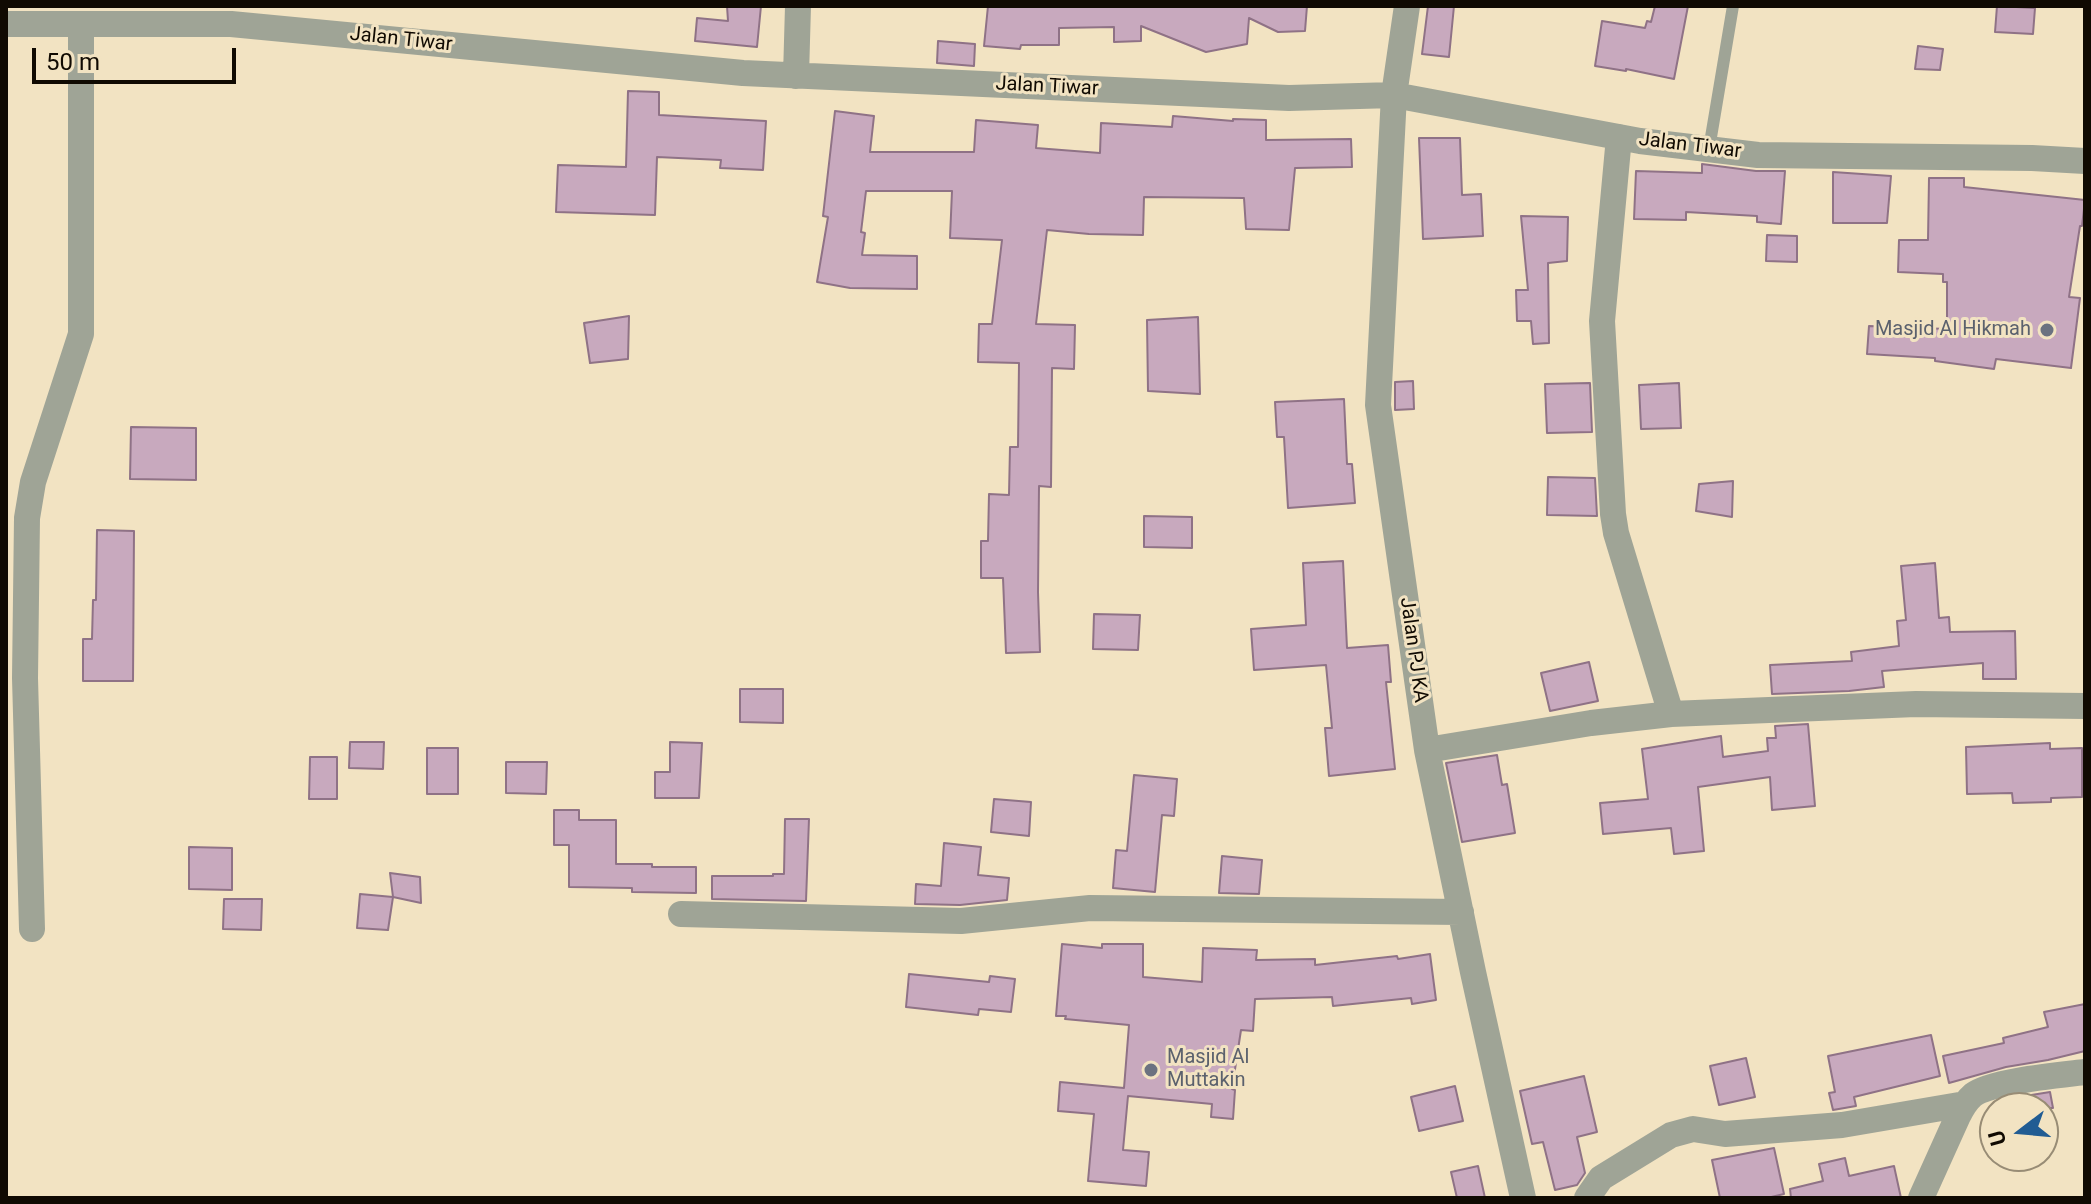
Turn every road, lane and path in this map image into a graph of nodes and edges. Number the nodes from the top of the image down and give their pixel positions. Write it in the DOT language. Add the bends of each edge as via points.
graph roads {
  1 [pos="798,6"];
  2 [pos="1407,6"];
  3 [pos="1733,6"];
  4 [pos="231,15"];
  5 [pos="6,24"];
  6 [pos="81,24"];
  7 [pos="796,76"];
  8 [pos="1394,95"];
  9 [pos="1619,137"];
  10 [pos="1709,149"];
  11 [pos="2085,161"];
  12 [pos="2085,706"];
  13 [pos="1671,714"];
  14 [pos="1427,750"];
  15 [pos="1461,912"];
  16 [pos="681,914"];
  17 [pos="32,929"];
  18 [pos="2085,1072"];
  19 [pos="1965,1104"];
  20 [pos="1523,1198"];
  21 [pos="1587,1198"];
  22 [pos="1921,1198"];
  1 -- 7 [label="street"];
  2 -- 8 [label="street, Jalan PJ KA"];
  3 -- 10 [label="lane"];
  4 -- 6 [label="street, Jalan Tiwar"];
  4 -- 7 [label="street, Jalan Tiwar"];
  5 -- 6 [label="street, Jalan Tiwar"];
  6 -- 17 [label="street" via="81,334 33,482 27,518"];
  7 -- 8 [label="street, Jalan Tiwar" via="1289,98"];
  8 -- 9 [label="street, Jalan Tiwar"];
  8 -- 14 [label="street, Jalan PJ KA" via="1378,405"];
  9 -- 10 [label="street, Jalan Tiwar"];
  9 -- 13 [label="street" via="1602,321 1613,514"];
  10 -- 11 [label="street, Jalan Tiwar" via="1758,155"];
  12 -- 13 [label="street" via="1916,704"];
  13 -- 14 [label="street"];
  14 -- 15 [label="street, Jalan PJ KA"];
  15 -- 16 [label="street" via="1090,908 961,921"];
  15 -- 20 [label="street, Jalan PJ KA"];
  18 -- 19 [label="street" via="1988,1088"];
  19 -- 21 [label="street" via="1842,1125 1725,1134 1682,1131 1601,1178"];
  19 -- 22 [label="street"];
}
